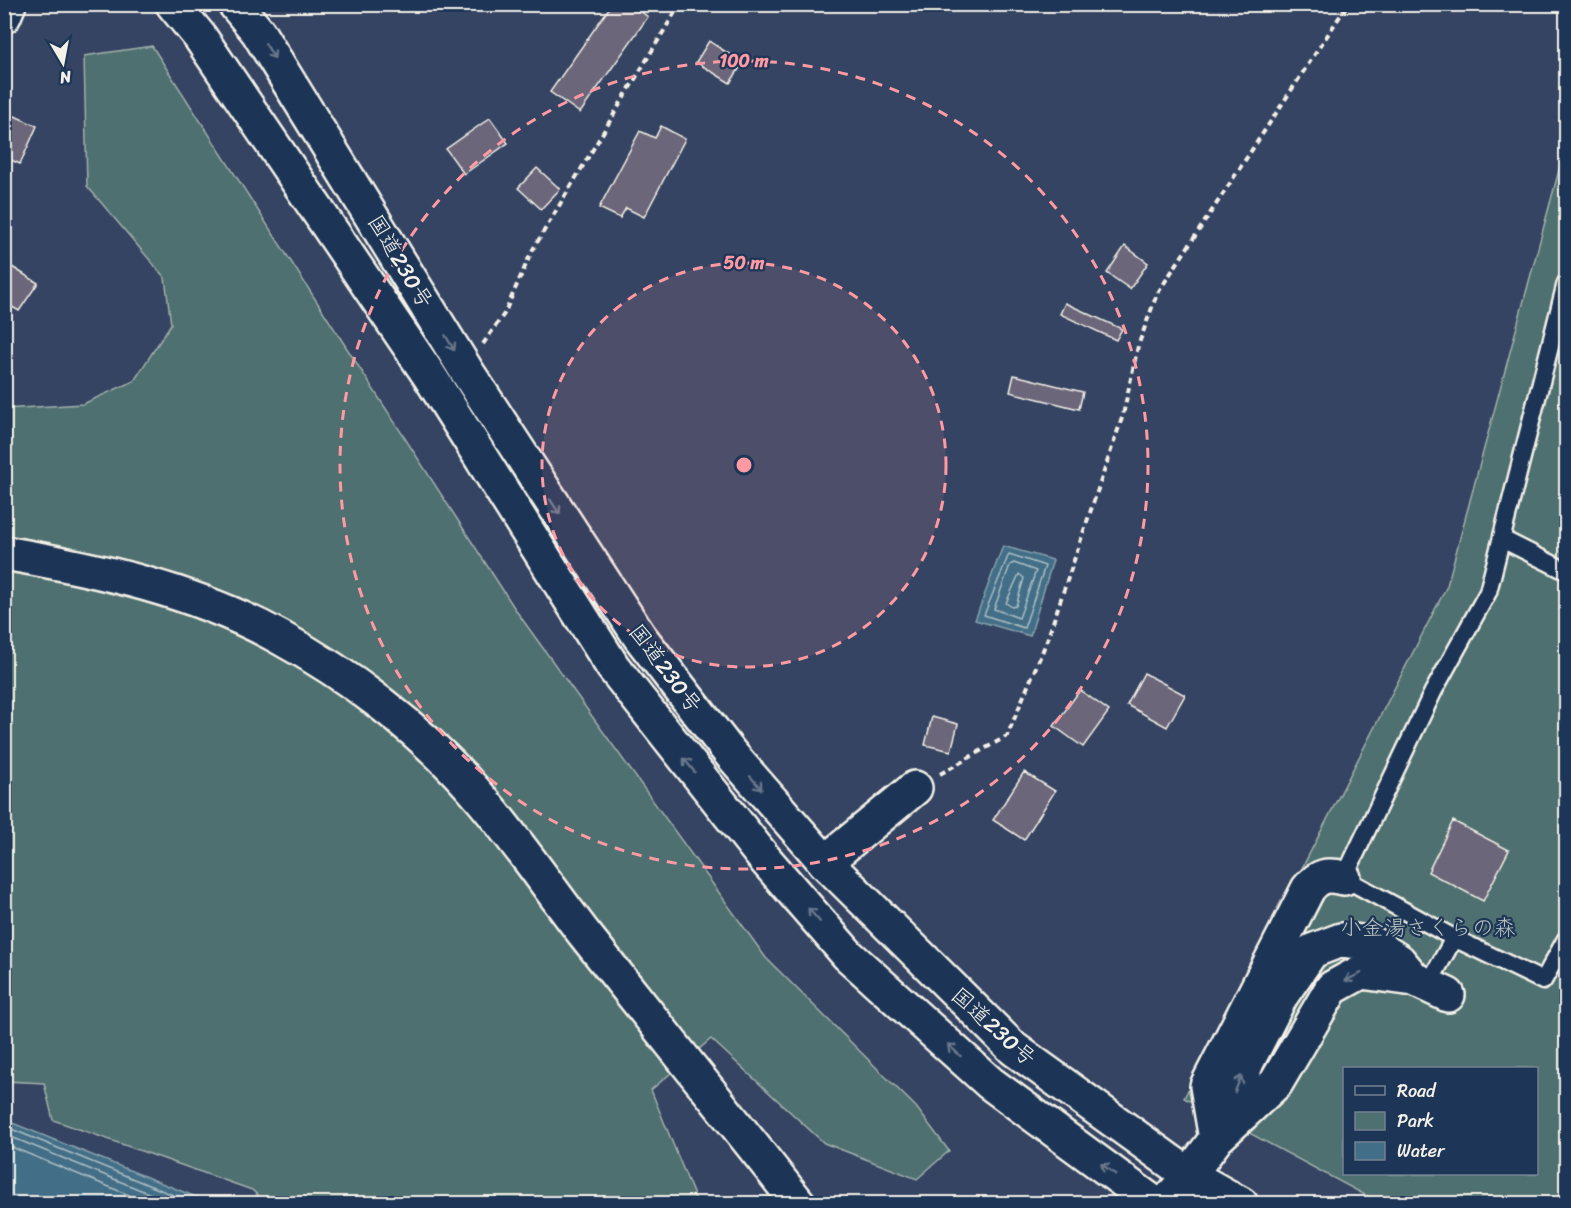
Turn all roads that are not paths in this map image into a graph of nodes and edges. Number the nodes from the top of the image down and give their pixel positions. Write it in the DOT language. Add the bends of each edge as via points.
graph roads {
  1 [pos="9,4"];
  2 [pos="173,4"];
  3 [pos="236,4"];
  4 [pos="4,16"];
  5 [pos="1566,283"];
  6 [pos="1562,326"];
  7 [pos="1502,539"];
  8 [pos="4,553"];
  9 [pos="1566,572"];
  10 [pos="915,788"];
  11 [pos="825,862"];
  12 [pos="1344,878"];
  13 [pos="1454,938"];
  14 [pos="1566,939"];
  15 [pos="1430,986"];
  16 [pos="1216,1139"];
  17 [pos="1190,1175"];
  18 [pos="799,1203"];
  19 [pos="1155,1203"];
  20 [pos="1166,1203"];
  21 [pos="1241,1203"];
  1 -- 4 [label="main road"];
  19 -- 2 [label="main road, 国道230号, one-way" via="990,1083 848,955 764,858 613,666 429,375 200,37"];
  3 -- 11 [label="main road, 国道230号, one-way" via="258,32 466,370 640,637 730,753"];
  5 -- 6 [label="lane"];
  6 -- 7 [label="lane"];
  7 -- 9 [label="lane"];
  7 -- 12 [label="lane" via="1488,592 1432,692"];
  8 -- 18 [label="main road" via="66,563 147,584 279,636 347,680 426,741 472,788"];
  10 -- 11 [label="main road"];
  11 -- 17 [label="main road, 国道230号" via="1014,1049"];
  12 -- 13 [label="lane"];
  12 -- 16 [label="main road" via="1328,874 1317,878 1308,889 1207,1086"];
  13 -- 14 [label="lane" via="1543,981"];
  13 -- 15 [label="lane"];
  15 -- 16 [label="main road" via="1371,944 1341,940 1312,951 1281,996 1247,1062"];
  16 -- 17 [label="main road"];
  17 -- 20 [label="main road"];
  17 -- 21 [label="main road, 国道230号"];
}
